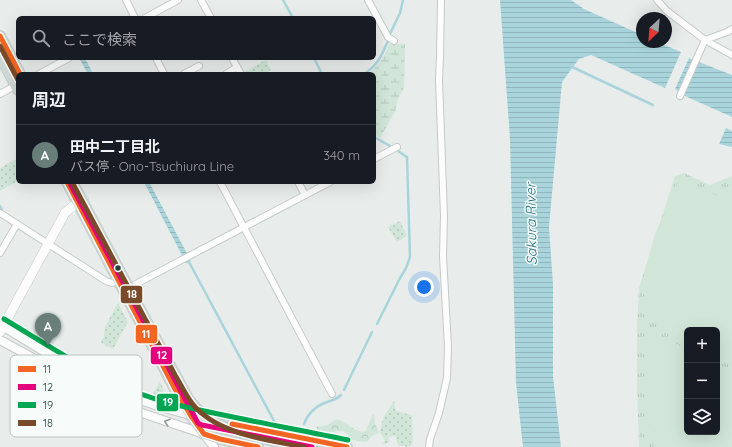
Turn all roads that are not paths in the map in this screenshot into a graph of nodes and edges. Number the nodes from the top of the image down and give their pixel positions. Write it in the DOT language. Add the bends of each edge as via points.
graph roads {
  1 [pos="126,0"];
  2 [pos="178,0"];
  3 [pos="202,0"];
  4 [pos="368,0"];
  5 [pos="441,0"];
  6 [pos="657,0"];
  7 [pos="134,16"];
  8 [pos="149,16"];
  9 [pos="210,16"];
  10 [pos="732,29"];
  11 [pos="0,36"];
  12 [pos="705,40"];
  13 [pos="394,41"];
  14 [pos="0,46"];
  15 [pos="732,55"];
  16 [pos="0,56"];
  17 [pos="65,60"];
  18 [pos="157,60"];
  19 [pos="233,60"];
  20 [pos="199,66"];
  21 [pos="237,68"];
  22 [pos="19,72"];
  23 [pos="43,72"];
  24 [pos="163,72"];
  25 [pos="188,72"];
  26 [pos="230,72"];
  27 [pos="240,72"];
  28 [pos="16,76"];
  29 [pos="14,89"];
  30 [pos="0,94"];
  31 [pos="680,96"];
  32 [pos="397,147"];
  33 [pos="376,158"];
  34 [pos="68,184"];
  35 [pos="73,184"];
  36 [pos="78,184"];
  37 [pos="221,184"];
  38 [pos="299,184"];
  39 [pos="326,184"];
  40 [pos="305,195"];
  41 [pos="82,201"];
  42 [pos="0,213"];
  43 [pos="17,224"];
  44 [pos="244,228"];
  45 [pos="48,244"];
  46 [pos="0,253"];
  47 [pos="118,280"];
  48 [pos="132,286"];
  49 [pos="1,328"];
  50 [pos="0,340"];
  51 [pos="28,355"];
  52 [pos="49,355"];
  53 [pos="332,394"];
  54 [pos="142,402"];
  55 [pos="142,413"];
  56 [pos="191,416"];
  57 [pos="203,418"];
  58 [pos="204,434"];
  59 [pos="214,447"];
  60 [pos="258,447"];
  61 [pos="304,447"];
  62 [pos="347,447"];
  63 [pos="429,447"];
  1 -- 7 [label="street"];
  2 -- 8 [label="street"];
  3 -- 9 [label="street"];
  4 -- 13 [label="street" via="388,38"];
  5 -- 63 [label="street" via="439,80 448,347 447,378"];
  6 -- 12 [label="street" via="667,11"];
  10 -- 12 [label="street"];
  11 -- 22 [label="main road"];
  12 -- 15 [label="street"];
  12 -- 31 [label="street"];
  14 -- 28 [label="main road"];
  16 -- 29 [label="main road"];
  17 -- 23 [label="street"];
  18 -- 24 [label="street"];
  19 -- 21 [label="street"];
  20 -- 25 [label="street"];
  21 -- 26 [label="street"];
  21 -- 27 [label="street"];
  29 -- 30 [label="street"];
  32 -- 33 [label="street"];
  34 -- 41 [label="main road"];
  35 -- 61 [label="main road, bridge" via="189,399 208,418 224,428"];
  36 -- 41 [label="main road"];
  37 -- 44 [label="street"];
  38 -- 40 [label="street"];
  39 -- 40 [label="street"];
  40 -- 44 [label="street"];
  41 -- 45 [label="main road" via="65,213"];
  41 -- 47 [label="main road"];
  41 -- 48 [label="main road"];
  42 -- 43 [label="street"];
  43 -- 45 [label="street"];
  43 -- 46 [label="street"];
  44 -- 48 [label="street"];
  44 -- 53 [label="street"];
  45 -- 47 [label="street" via="106,281 112,284"];
  45 -- 49 [label="main road"];
  47 -- 56 [label="main road"];
  48 -- 57 [label="main road"];
  49 -- 52 [label="street"];
  51 -- 50 [label="street, one-way"];
  54 -- 56 [label="street"];
  58 -- 55 [label="street, one-way"];
  56 -- 57 [label="street"];
  56 -- 58 [label="main road"];
  57 -- 58 [label="street"];
  57 -- 62 [label="main road"];
  58 -- 59 [label="street"];
  58 -- 60 [label="main road"];
}
